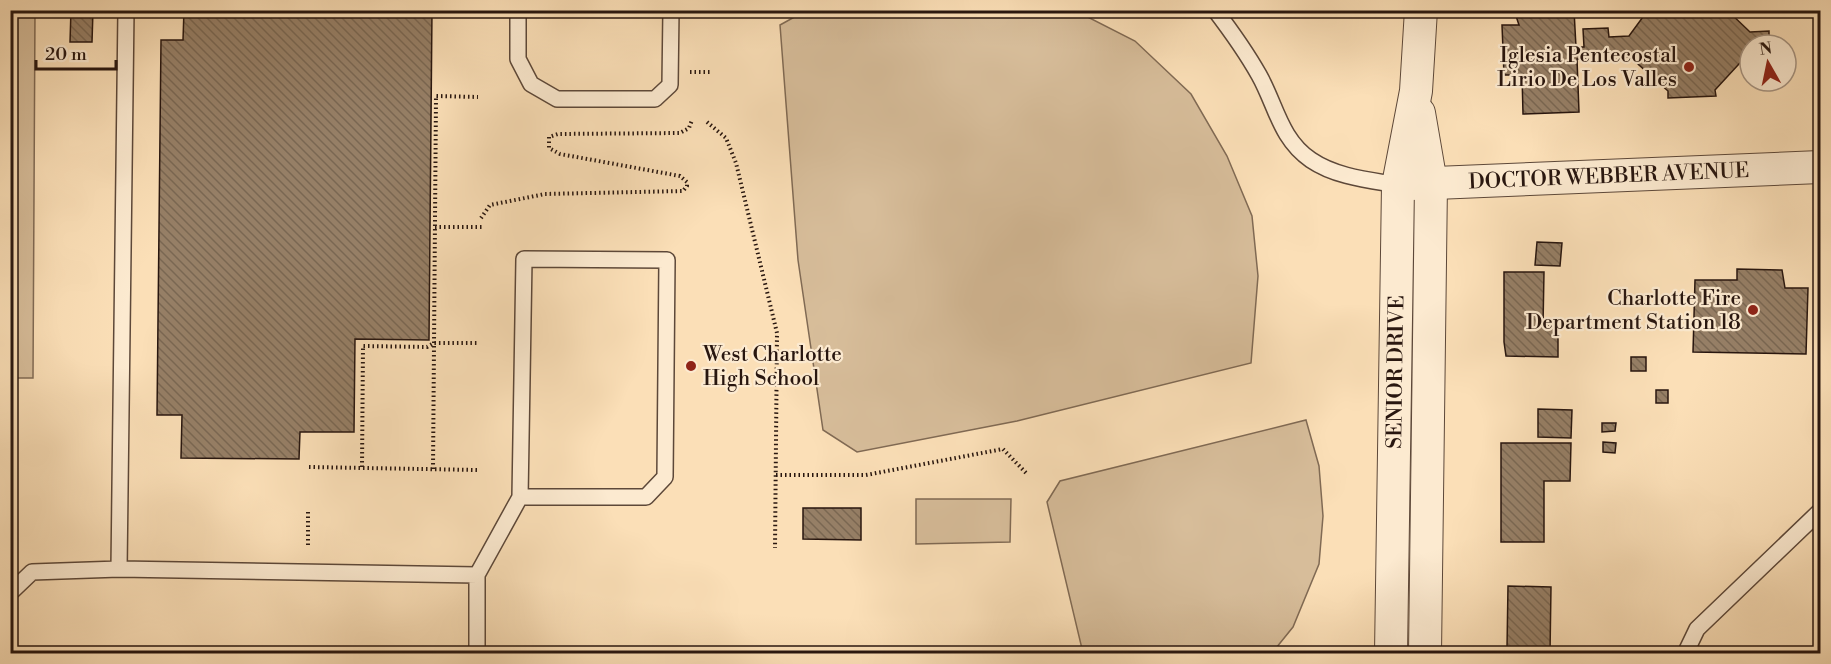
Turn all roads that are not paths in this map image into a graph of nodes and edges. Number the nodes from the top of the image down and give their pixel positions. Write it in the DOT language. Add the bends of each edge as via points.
graph roads {
  1 [pos="126,10"];
  2 [pos="518,10"];
  3 [pos="671,10"];
  4 [pos="1215,10"];
  5 [pos="1421,10"];
  6 [pos="1416,91"];
  7 [pos="1821,167"];
  8 [pos="1431,183"];
  9 [pos="1398,184"];
  10 [pos="520,497"];
  11 [pos="1821,511"];
  12 [pos="119,569"];
  13 [pos="477,575"];
  14 [pos="10,593"];
  15 [pos="477,654"];
  16 [pos="1391,654"];
  17 [pos="1425,654"];
  18 [pos="1685,654"];
  1 -- 12 [label="lane"];
  2 -- 3 [label="lane" via="518,59 531,84 557,99 588,100 655,99 670,85"];
  4 -- 9 [label="lane" via="1260,76 1286,136 1310,160 1347,176"];
  5 -- 6 [label="street, SENIOR DRIVE"];
  6 -- 8 [label="street, SENIOR DRIVE"];
  6 -- 9 [label="street, SENIOR DRIVE"];
  7 -- 8 [label="street, DOCTOR WEBBER AVENUE"];
  8 -- 9 [label="street, DOCTOR WEBBER AVENUE"];
  8 -- 17 [label="street, SENIOR DRIVE"];
  9 -- 16 [label="street, SENIOR DRIVE"];
  10 -- 10 [label="lane" via="524,259 666,260 665,477 646,497"];
  10 -- 13 [label="lane"];
  11 -- 18 [label="lane" via="1697,629"];
  12 -- 13 [label="lane"];
  12 -- 14 [label="lane" via="32,572"];
  13 -- 15 [label="lane"];
}
